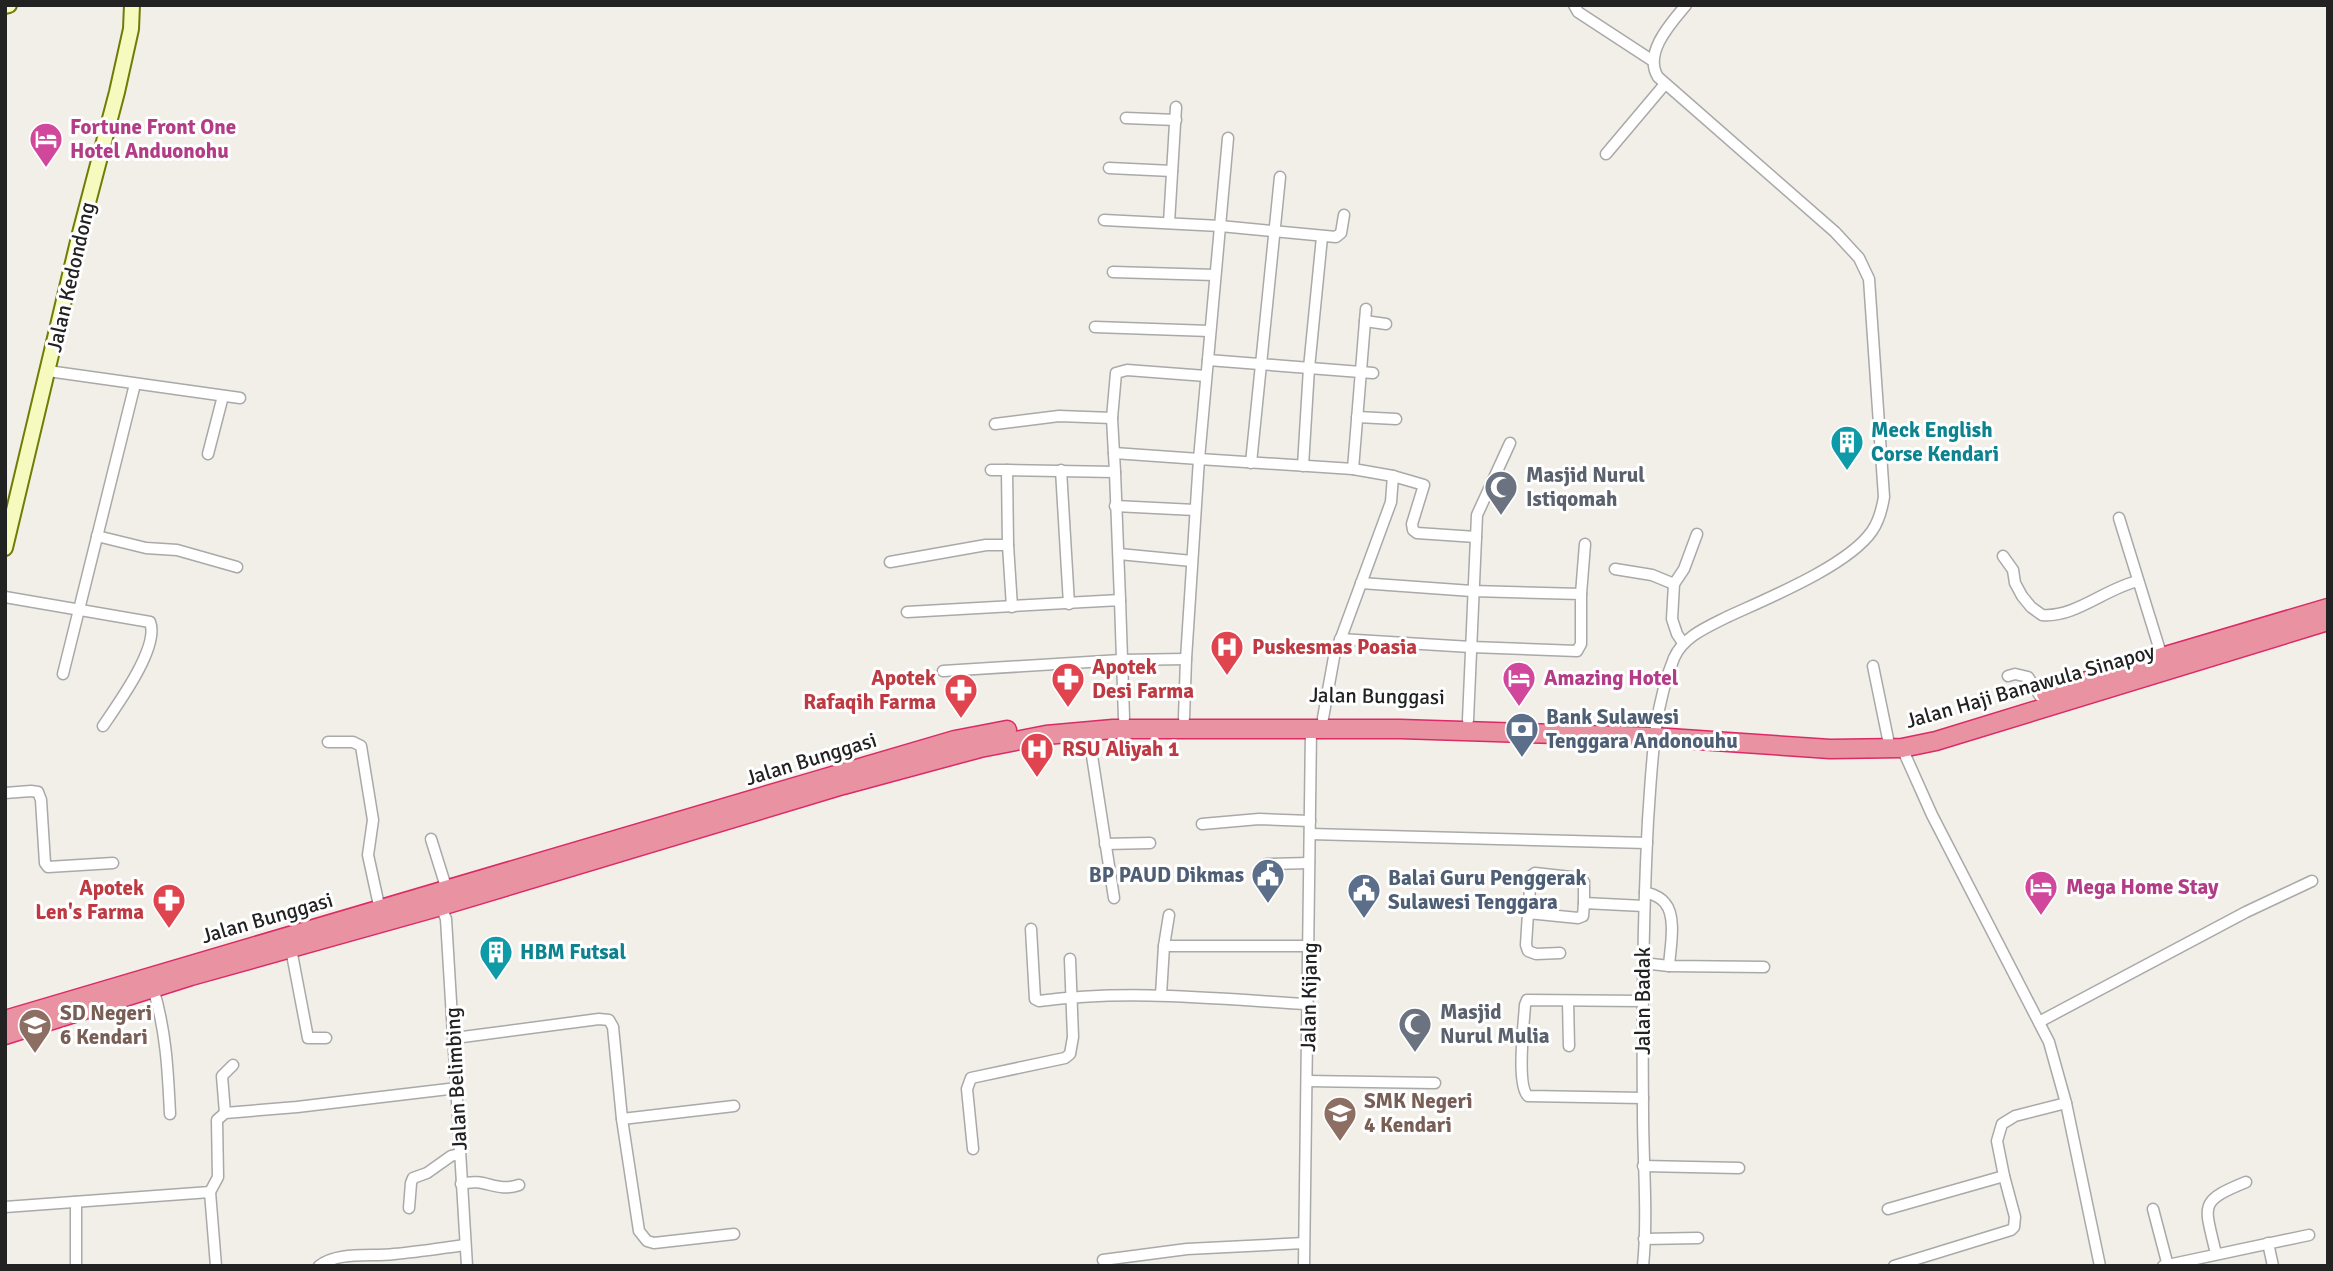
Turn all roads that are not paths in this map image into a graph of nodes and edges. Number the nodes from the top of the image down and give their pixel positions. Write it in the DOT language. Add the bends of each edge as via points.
graph roads {
  1 [pos="132,5"];
  2 [pos="1574,5"];
  3 [pos="1686,5"];
  4 [pos="1653,61"];
  5 [pos="1665,84"];
  6 [pos="1176,107"];
  7 [pos="1126,118"];
  8 [pos="1176,120"];
  9 [pos="1228,138"];
  10 [pos="1606,154"];
  11 [pos="1109,168"];
  12 [pos="1172,171"];
  13 [pos="1280,177"];
  14 [pos="1344,215"];
  15 [pos="1104,220"];
  16 [pos="1169,223"];
  17 [pos="1220,226"];
  18 [pos="1274,232"];
  19 [pos="1322,237"];
  20 [pos="1113,272"];
  21 [pos="1215,275"];
  22 [pos="1366,309"];
  23 [pos="1365,321"];
  24 [pos="1386,324"];
  25 [pos="1095,327"];
  26 [pos="1210,331"];
  27 [pos="1208,360"];
  28 [pos="1261,364"];
  29 [pos="1309,368"];
  30 [pos="48,371"];
  31 [pos="1361,372"];
  32 [pos="1373,373"];
  33 [pos="1206,376"];
  34 [pos="135,384"];
  35 [pos="223,396"];
  36 [pos="240,398"];
  37 [pos="1357,417"];
  38 [pos="1112,418"];
  39 [pos="1396,419"];
  40 [pos="995,424"];
  41 [pos="1510,443"];
  42 [pos="1114,453"];
  43 [pos="208,454"];
  44 [pos="1199,458"];
  45 [pos="1251,463"];
  46 [pos="1303,466"];
  47 [pos="1353,469"];
  48 [pos="991,470"];
  49 [pos="1007,470"];
  50 [pos="1061,470"];
  51 [pos="1115,471"];
  52 [pos="1393,476"];
  53 [pos="1115,506"];
  54 [pos="1195,510"];
  55 [pos="2119,518"];
  56 [pos="1697,534"];
  57 [pos="97,536"];
  58 [pos="1476,537"];
  59 [pos="6,544"];
  60 [pos="1585,544"];
  61 [pos="1008,545"];
  62 [pos="1119,554"];
  63 [pos="2003,556"];
  64 [pos="1192,561"];
  65 [pos="890,562"];
  66 [pos="237,567"];
  67 [pos="1615,569"];
  68 [pos="2138,581"];
  69 [pos="1361,583"];
  70 [pos="1674,584"];
  71 [pos="1472,591"];
  72 [pos="1581,594"];
  73 [pos="5,597"];
  74 [pos="1120,600"];
  75 [pos="1069,604"];
  76 [pos="1012,607"];
  77 [pos="2328,608"];
  78 [pos="77,609"];
  79 [pos="907,612"];
  80 [pos="2328,621"];
  81 [pos="1340,639"];
  82 [pos="1683,643"];
  83 [pos="1471,647"];
  84 [pos="2162,657"];
  85 [pos="1186,659"];
  86 [pos="1121,660"];
  87 [pos="1873,666"];
  88 [pos="943,671"];
  89 [pos="63,674"];
  90 [pos="2008,676"];
  91 [pos="2040,696"];
  92 [pos="1124,718"];
  93 [pos="1184,719"];
  94 [pos="1468,720"];
  95 [pos="1217,723"];
  96 [pos="1317,723"];
  97 [pos="103,726"];
  98 [pos="1088,730"];
  99 [pos="1655,732"];
  100 [pos="1933,736"];
  101 [pos="328,742"];
  102 [pos="1895,743"];
  103 [pos="956,748"];
  104 [pos="5,793"];
  105 [pos="1310,821"];
  106 [pos="1202,824"];
  107 [pos="1310,834"];
  108 [pos="431,839"];
  109 [pos="1150,843"];
  110 [pos="1647,843"];
  111 [pos="1105,844"];
  112 [pos="113,863"];
  113 [pos="1310,863"];
  114 [pos="1267,864"];
  115 [pos="2312,881"];
  116 [pos="1645,892"];
  117 [pos="441,897"];
  118 [pos="1114,898"];
  119 [pos="1584,903"];
  120 [pos="1644,906"];
  121 [pos="380,910"];
  122 [pos="1528,914"];
  123 [pos="1169,915"];
  124 [pos="1031,929"];
  125 [pos="1164,946"];
  126 [pos="1310,946"];
  127 [pos="291,949"];
  128 [pos="1560,953"];
  129 [pos="1070,960"];
  130 [pos="1643,963"];
  131 [pos="1669,966"];
  132 [pos="1764,967"];
  133 [pos="190,970"];
  134 [pos="153,988"];
  135 [pos="1161,995"];
  136 [pos="1072,996"];
  137 [pos="1569,1000"];
  138 [pos="1642,1001"];
  139 [pos="1308,1004"];
  140 [pos="5,1020"];
  141 [pos="2039,1021"];
  142 [pos="5,1035"];
  143 [pos="326,1038"];
  144 [pos="454,1038"];
  145 [pos="1569,1046"];
  146 [pos="233,1065"];
  147 [pos="1307,1081"];
  148 [pos="1436,1083"];
  149 [pos="457,1088"];
  150 [pos="1643,1098"];
  151 [pos="2067,1103"];
  152 [pos="734,1106"];
  153 [pos="225,1112"];
  154 [pos="170,1114"];
  155 [pos="622,1119"];
  156 [pos="972,1149"];
  157 [pos="459,1154"];
  158 [pos="1643,1166"];
  159 [pos="1739,1168"];
  160 [pos="2004,1177"];
  161 [pos="2246,1182"];
  162 [pos="461,1184"];
  163 [pos="519,1185"];
  164 [pos="210,1192"];
  165 [pos="76,1202"];
  166 [pos="5,1207"];
  167 [pos="409,1208"];
  168 [pos="1888,1209"];
  169 [pos="2152,1209"];
  170 [pos="734,1234"];
  171 [pos="2309,1235"];
  172 [pos="1698,1238"];
  173 [pos="1644,1239"];
  174 [pos="1304,1243"];
  175 [pos="2268,1243"];
  176 [pos="465,1245"];
  177 [pos="2216,1254"];
  178 [pos="1103,1260"];
  179 [pos="2167,1265"];
  180 [pos="76,1266"];
  181 [pos="216,1266"];
  182 [pos="319,1266"];
  183 [pos="467,1266"];
  184 [pos="1304,1266"];
  185 [pos="1643,1266"];
  186 [pos="1894,1266"];
  187 [pos="2100,1266"];
  188 [pos="2273,1266"];
  1 -- 30 [label="street, Jalan Kedondong" via="117,92"];
  2 -- 4 [label="street"];
  3 -- 4 [label="street" via="1663,36"];
  4 -- 5 [label="street"];
  5 -- 10 [label="street"];
  5 -- 82 [label="street" via="1835,232 1865,267 1872,300 1884,496 1871,533 1846,556"];
  6 -- 8 [label="street"];
  7 -- 8 [label="street"];
  8 -- 12 [label="street"];
  9 -- 17 [label="street"];
  11 -- 12 [label="street"];
  12 -- 16 [label="street"];
  13 -- 18 [label="street"];
  14 -- 19 [label="street" via="1340,235"];
  15 -- 16 [label="street"];
  16 -- 17 [label="street"];
  17 -- 18 [label="street"];
  17 -- 21 [label="street"];
  18 -- 19 [label="street"];
  18 -- 28 [label="street"];
  19 -- 29 [label="street"];
  20 -- 21 [label="street"];
  21 -- 26 [label="street"];
  22 -- 23 [label="street"];
  23 -- 24 [label="street"];
  23 -- 31 [label="street"];
  25 -- 26 [label="street"];
  26 -- 27 [label="street"];
  27 -- 28 [label="street"];
  27 -- 33 [label="street"];
  28 -- 29 [label="street"];
  28 -- 45 [label="street"];
  29 -- 31 [label="street"];
  29 -- 46 [label="street"];
  30 -- 34 [label="street"];
  30 -- 59 [label="street, Jalan Kedondong"];
  31 -- 32 [label="street"];
  31 -- 37 [label="street"];
  33 -- 38 [label="street" via="1118,371"];
  33 -- 44 [label="street"];
  34 -- 35 [label="street"];
  34 -- 57 [label="street"];
  35 -- 36 [label="street"];
  35 -- 43 [label="street"];
  37 -- 39 [label="street"];
  37 -- 47 [label="street"];
  38 -- 40 [label="street" via="1059,416"];
  38 -- 42 [label="street"];
  41 -- 58 [label="street" via="1479,509"];
  42 -- 44 [label="street"];
  42 -- 51 [label="street"];
  44 -- 45 [label="street"];
  44 -- 54 [label="street"];
  45 -- 46 [label="street"];
  46 -- 47 [label="street"];
  47 -- 52 [label="street"];
  48 -- 49 [label="street"];
  49 -- 50 [label="street"];
  49 -- 61 [label="street"];
  50 -- 51 [label="street"];
  50 -- 75 [label="street"];
  51 -- 53 [label="street"];
  52 -- 58 [label="street" via="1424,485 1412,524 1417,533"];
  52 -- 69 [label="street, Jalan Kijang" via="1391,502"];
  53 -- 54 [label="street"];
  53 -- 62 [label="street"];
  54 -- 64 [label="street"];
  55 -- 68 [label="street"];
  56 -- 70 [label="street"];
  57 -- 66 [label="street" via="177,550"];
  57 -- 78 [label="street"];
  58 -- 71 [label="street"];
  60 -- 72 [label="street"];
  61 -- 65 [label="street"];
  61 -- 76 [label="street"];
  62 -- 64 [label="street"];
  62 -- 74 [label="street"];
  63 -- 68 [label="street" via="2022,596 2042,615 2073,609 2117,586"];
  64 -- 85 [label="street"];
  67 -- 70 [label="street"];
  68 -- 84 [label="street"];
  69 -- 71 [label="street"];
  69 -- 81 [label="street, Jalan Kijang"];
  70 -- 82 [label="street" via="1672,619"];
  71 -- 72 [label="street"];
  71 -- 83 [label="street"];
  72 -- 83 [label="street" via="1578,650"];
  73 -- 78 [label="street"];
  74 -- 75 [label="street"];
  74 -- 86 [label="street"];
  75 -- 76 [label="street"];
  76 -- 79 [label="street"];
  77 -- 84 [label="highway, Jalan Haji Banawula Sinapoy"];
  78 -- 89 [label="street"];
  78 -- 97 [label="street" via="146,620 152,625 138,672"];
  80 -- 100 [label="highway, Jalan Haji Banawula Sinapoy"];
  81 -- 83 [label="street"];
  81 -- 96 [label="street, Jalan Kijang"];
  82 -- 99 [label="street, Jalan Badak" via="1670,672"];
  83 -- 94 [label="street"];
  84 -- 91 [label="highway, Jalan Haji Banawula Sinapoy"];
  85 -- 86 [label="street"];
  85 -- 93 [label="street"];
  86 -- 88 [label="street"];
  86 -- 92 [label="street"];
  87 -- 102 [label="street"];
  90 -- 91 [label="street" via="2028,677"];
  91 -- 100 [label="highway, Jalan Haji Banawula Sinapoy"];
  92 -- 93 [label="highway, Jalan Bunggasi"];
  92 -- 103 [label="highway, Jalan Bunggasi" via="1044,724"];
  93 -- 95 [label="highway, Jalan Bunggasi"];
  94 -- 96 [label="highway, Jalan Bunggasi"];
  94 -- 99 [label="highway, Jalan Bunggasi"];
  95 -- 96 [label="highway, Jalan Bunggasi"];
  95 -- 98 [label="highway, Jalan Bunggasi"];
  96 -- 99 [label="highway, Jalan Bunggasi" via="1441,730"];
  96 -- 105 [label="street, Jalan Kijang"];
  98 -- 103 [label="highway, Jalan Bunggasi"];
  98 -- 111 [label="street"];
  99 -- 102 [label="highway, Jalan Haji Banawula Sinapoy"];
  99 -- 110 [label="street, Jalan Badak"];
  100 -- 102 [label="highway, Jalan Haji Banawula Sinapoy"];
  101 -- 121 [label="street" via="361,746 373,820 368,855"];
  102 -- 141 [label="street"];
  103 -- 117 [label="highway, Jalan Bunggasi"];
  104 -- 112 [label="street" via="38,792 48,867"];
  105 -- 106 [label="street"];
  105 -- 107 [label="street, Jalan Kijang"];
  107 -- 110 [label="street"];
  107 -- 113 [label="street, Jalan Kijang"];
  108 -- 117 [label="street, Jalan Belimbing"];
  109 -- 111 [label="street"];
  110 -- 116 [label="street, Jalan Badak"];
  111 -- 118 [label="street"];
  113 -- 114 [label="street"];
  113 -- 126 [label="street, Jalan Kijang"];
  115 -- 141 [label="street"];
  116 -- 120 [label="street, Jalan Badak"];
  116 -- 131 [label="street" via="1668,907"];
  117 -- 121 [label="highway, Jalan Bunggasi"];
  117 -- 127 [label="highway, Jalan Bunggasi"];
  117 -- 144 [label="street, Jalan Belimbing"];
  119 -- 120 [label="street"];
  119 -- 122 [label="street" via="1580,918"];
  119 -- 122 [label="street" via="1580,878 1535,873"];
  120 -- 130 [label="street, Jalan Badak"];
  121 -- 133 [label="highway, Jalan Bunggasi"];
  122 -- 128 [label="street" via="1526,949 1536,954"];
  123 -- 125 [label="street"];
  124 -- 136 [label="street" via="1036,1000"];
  125 -- 126 [label="street"];
  125 -- 135 [label="street"];
  126 -- 139 [label="street, Jalan Kijang"];
  127 -- 133 [label="highway, Jalan Bunggasi"];
  127 -- 143 [label="street" via="307,1038"];
  129 -- 136 [label="street"];
  130 -- 131 [label="street"];
  130 -- 138 [label="street, Jalan Badak"];
  131 -- 132 [label="street"];
  133 -- 134 [label="highway, Jalan Bunggasi"];
  133 -- 140 [label="highway, Jalan Bunggasi"];
  134 -- 142 [label="highway, Jalan Bunggasi"];
  134 -- 154 [label="street" via="167,1053"];
  135 -- 136 [label="street"];
  135 -- 139 [label="street"];
  136 -- 156 [label="street" via="1073,1037 1068,1056 969,1080"];
  137 -- 138 [label="street"];
  137 -- 145 [label="street"];
  137 -- 150 [label="street" via="1526,1002 1525,1094"];
  138 -- 150 [label="street, Jalan Badak"];
  139 -- 147 [label="street, Jalan Kijang"];
  141 -- 151 [label="street"];
  144 -- 149 [label="street, Jalan Belimbing"];
  144 -- 155 [label="street" via="609,1020"];
  146 -- 153 [label="street" via="222,1076"];
  147 -- 148 [label="street"];
  147 -- 174 [label="street, Jalan Kijang"];
  149 -- 153 [label="street"];
  149 -- 157 [label="street, Jalan Belimbing"];
  150 -- 158 [label="street, Jalan Badak"];
  151 -- 160 [label="street" via="2015,1116 2003,1124 1997,1141"];
  151 -- 187 [label="street"];
  152 -- 155 [label="street"];
  153 -- 164 [label="street" via="217,1120 218,1177"];
  155 -- 170 [label="street" via="643,1238 654,1243"];
  157 -- 162 [label="street, Jalan Belimbing"];
  157 -- 167 [label="street" via="413,1178"];
  158 -- 159 [label="street"];
  158 -- 173 [label="street, Jalan Badak"];
  160 -- 168 [label="street"];
  160 -- 186 [label="street" via="2015,1217 2011,1230"];
  161 -- 177 [label="street" via="2217,1194 2210,1202 2207,1213"];
  162 -- 163 [label="street" via="478,1181 504,1189"];
  162 -- 176 [label="street, Jalan Belimbing"];
  164 -- 165 [label="street"];
  164 -- 181 [label="street"];
  165 -- 166 [label="street"];
  165 -- 180 [label="street"];
  169 -- 179 [label="street"];
  171 -- 175 [label="street"];
  172 -- 173 [label="street"];
  173 -- 185 [label="street, Jalan Badak"];
  174 -- 178 [label="street" via="1187,1249"];
  174 -- 184 [label="street, Jalan Kijang"];
  175 -- 177 [label="street"];
  175 -- 188 [label="street"];
  176 -- 182 [label="street" via="344,1257"];
  176 -- 183 [label="street, Jalan Belimbing"];
  177 -- 179 [label="street"];
}
